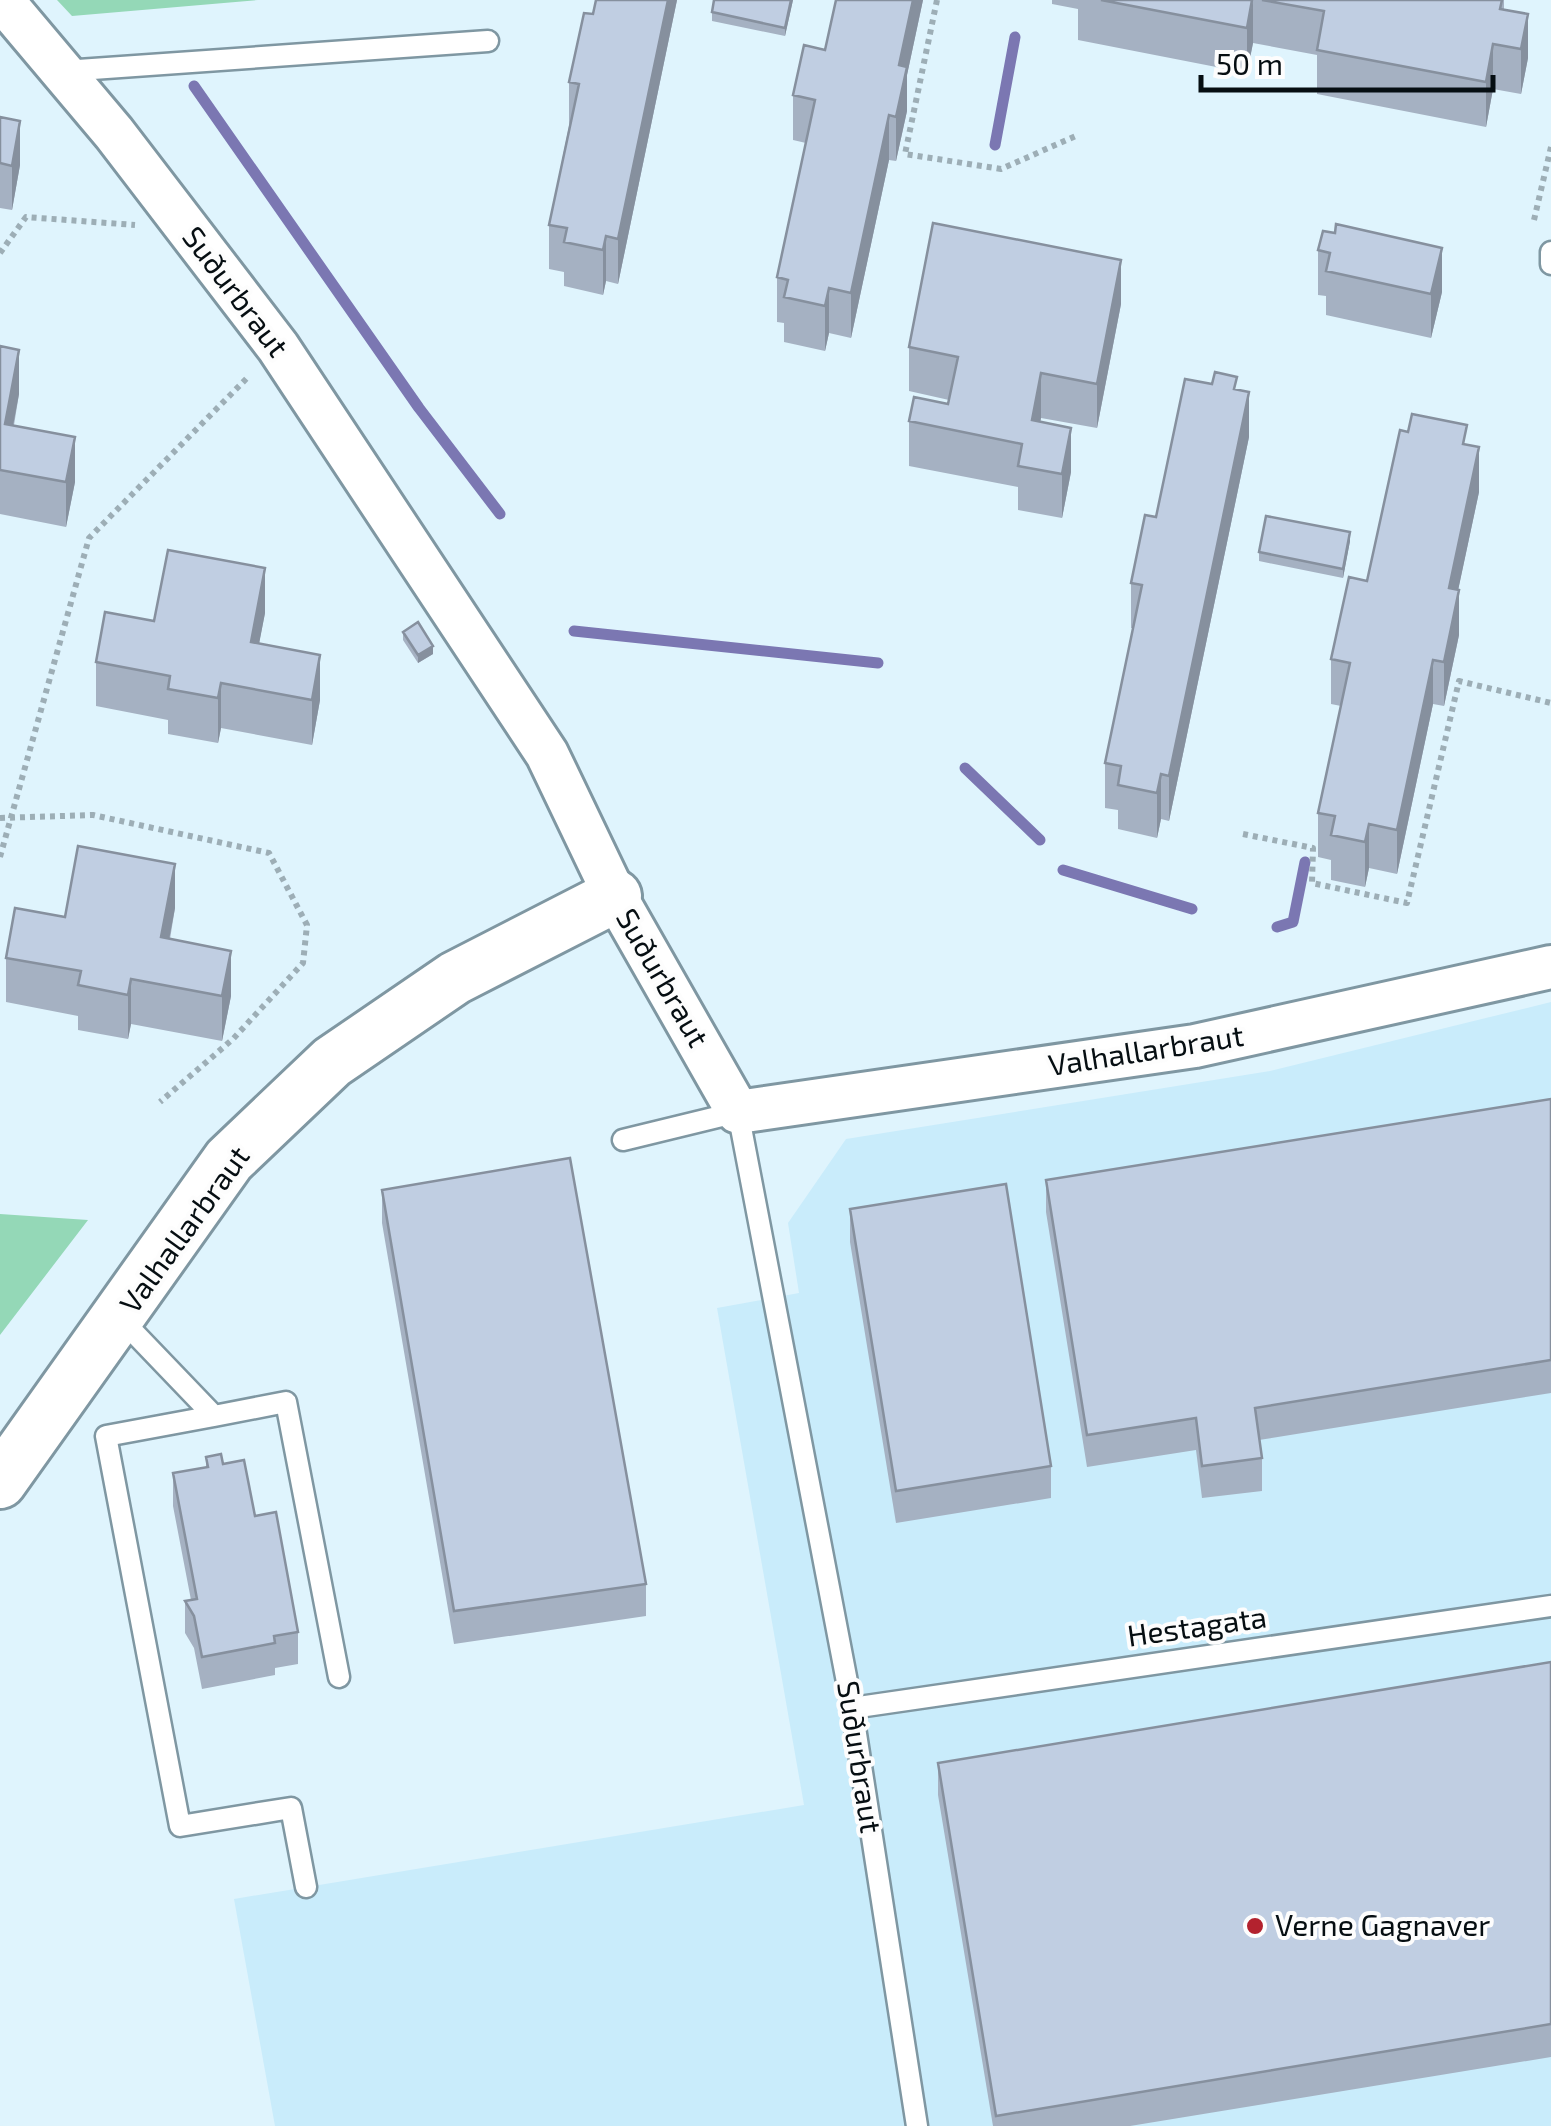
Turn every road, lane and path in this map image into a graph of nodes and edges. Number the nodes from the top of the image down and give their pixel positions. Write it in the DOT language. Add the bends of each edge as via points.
graph roads {
  1 [pos="2,0"];
  2 [pos="937,0"];
  3 [pos="488,40"];
  4 [pos="62,71"];
  5 [pos="1078,134"];
  6 [pos="1551,147"];
  7 [pos="1534,220"];
  8 [pos="188,229"];
  9 [pos="1551,252"];
  10 [pos="0,253"];
  11 [pos="1551,264"];
  12 [pos="278,347"];
  13 [pos="1551,704"];
  14 [pos="0,818"];
  15 [pos="11,818"];
  16 [pos="1243,834"];
  17 [pos="0,857"];
  18 [pos="615,896"];
  19 [pos="1551,967"];
  20 [pos="160,1102"];
  21 [pos="738,1112"];
  22 [pos="624,1140"];
  23 [pos="120,1318"];
  24 [pos="214,1416"];
  25 [pos="0,1482"];
  26 [pos="1551,1606"];
  27 [pos="339,1677"];
  28 [pos="852,1708"];
  29 [pos="306,1887"];
  30 [pos="917,2126"];
  1 -- 4 [label="street, Suðurbraut"];
  2 -- 5 [label="path" via="905,154 1001,169"];
  3 -- 4 [label="lane"];
  4 -- 8 [label="street, Suðurbraut"];
  6 -- 7 [label="path"];
  8 -- 10 [label="path" via="26,217"];
  8 -- 12 [label="street, Suðurbraut"];
  9 -- 11 [label="lane"];
  12 -- 15 [label="path" via="90,538"];
  12 -- 18 [label="street, Suðurbraut" via="546,754"];
  13 -- 16 [label="path" via="1459,681 1407,903 1312,883 1313,848"];
  14 -- 15 [label="path"];
  15 -- 17 [label="path"];
  15 -- 20 [label="path" via="93,815 269,853 306,926 303,963 233,1039"];
  18 -- 21 [label="street, Suðurbraut"];
  18 -- 23 [label="street, Valhallarbraut" via="455,978 332,1062 229,1160"];
  19 -- 21 [label="street, Valhallarbraut" via="1194,1046"];
  21 -- 22 [label="lane"];
  21 -- 28 [label="lane, Suðurbraut"];
  23 -- 24 [label="lane"];
  23 -- 25 [label="street, Valhallarbraut"];
  24 -- 27 [label="lane" via="286,1402"];
  24 -- 29 [label="lane" via="106,1436 180,1826 291,1808"];
  26 -- 28 [label="lane, Hestagata"];
  28 -- 30 [label="lane, Suðurbraut"];
}
